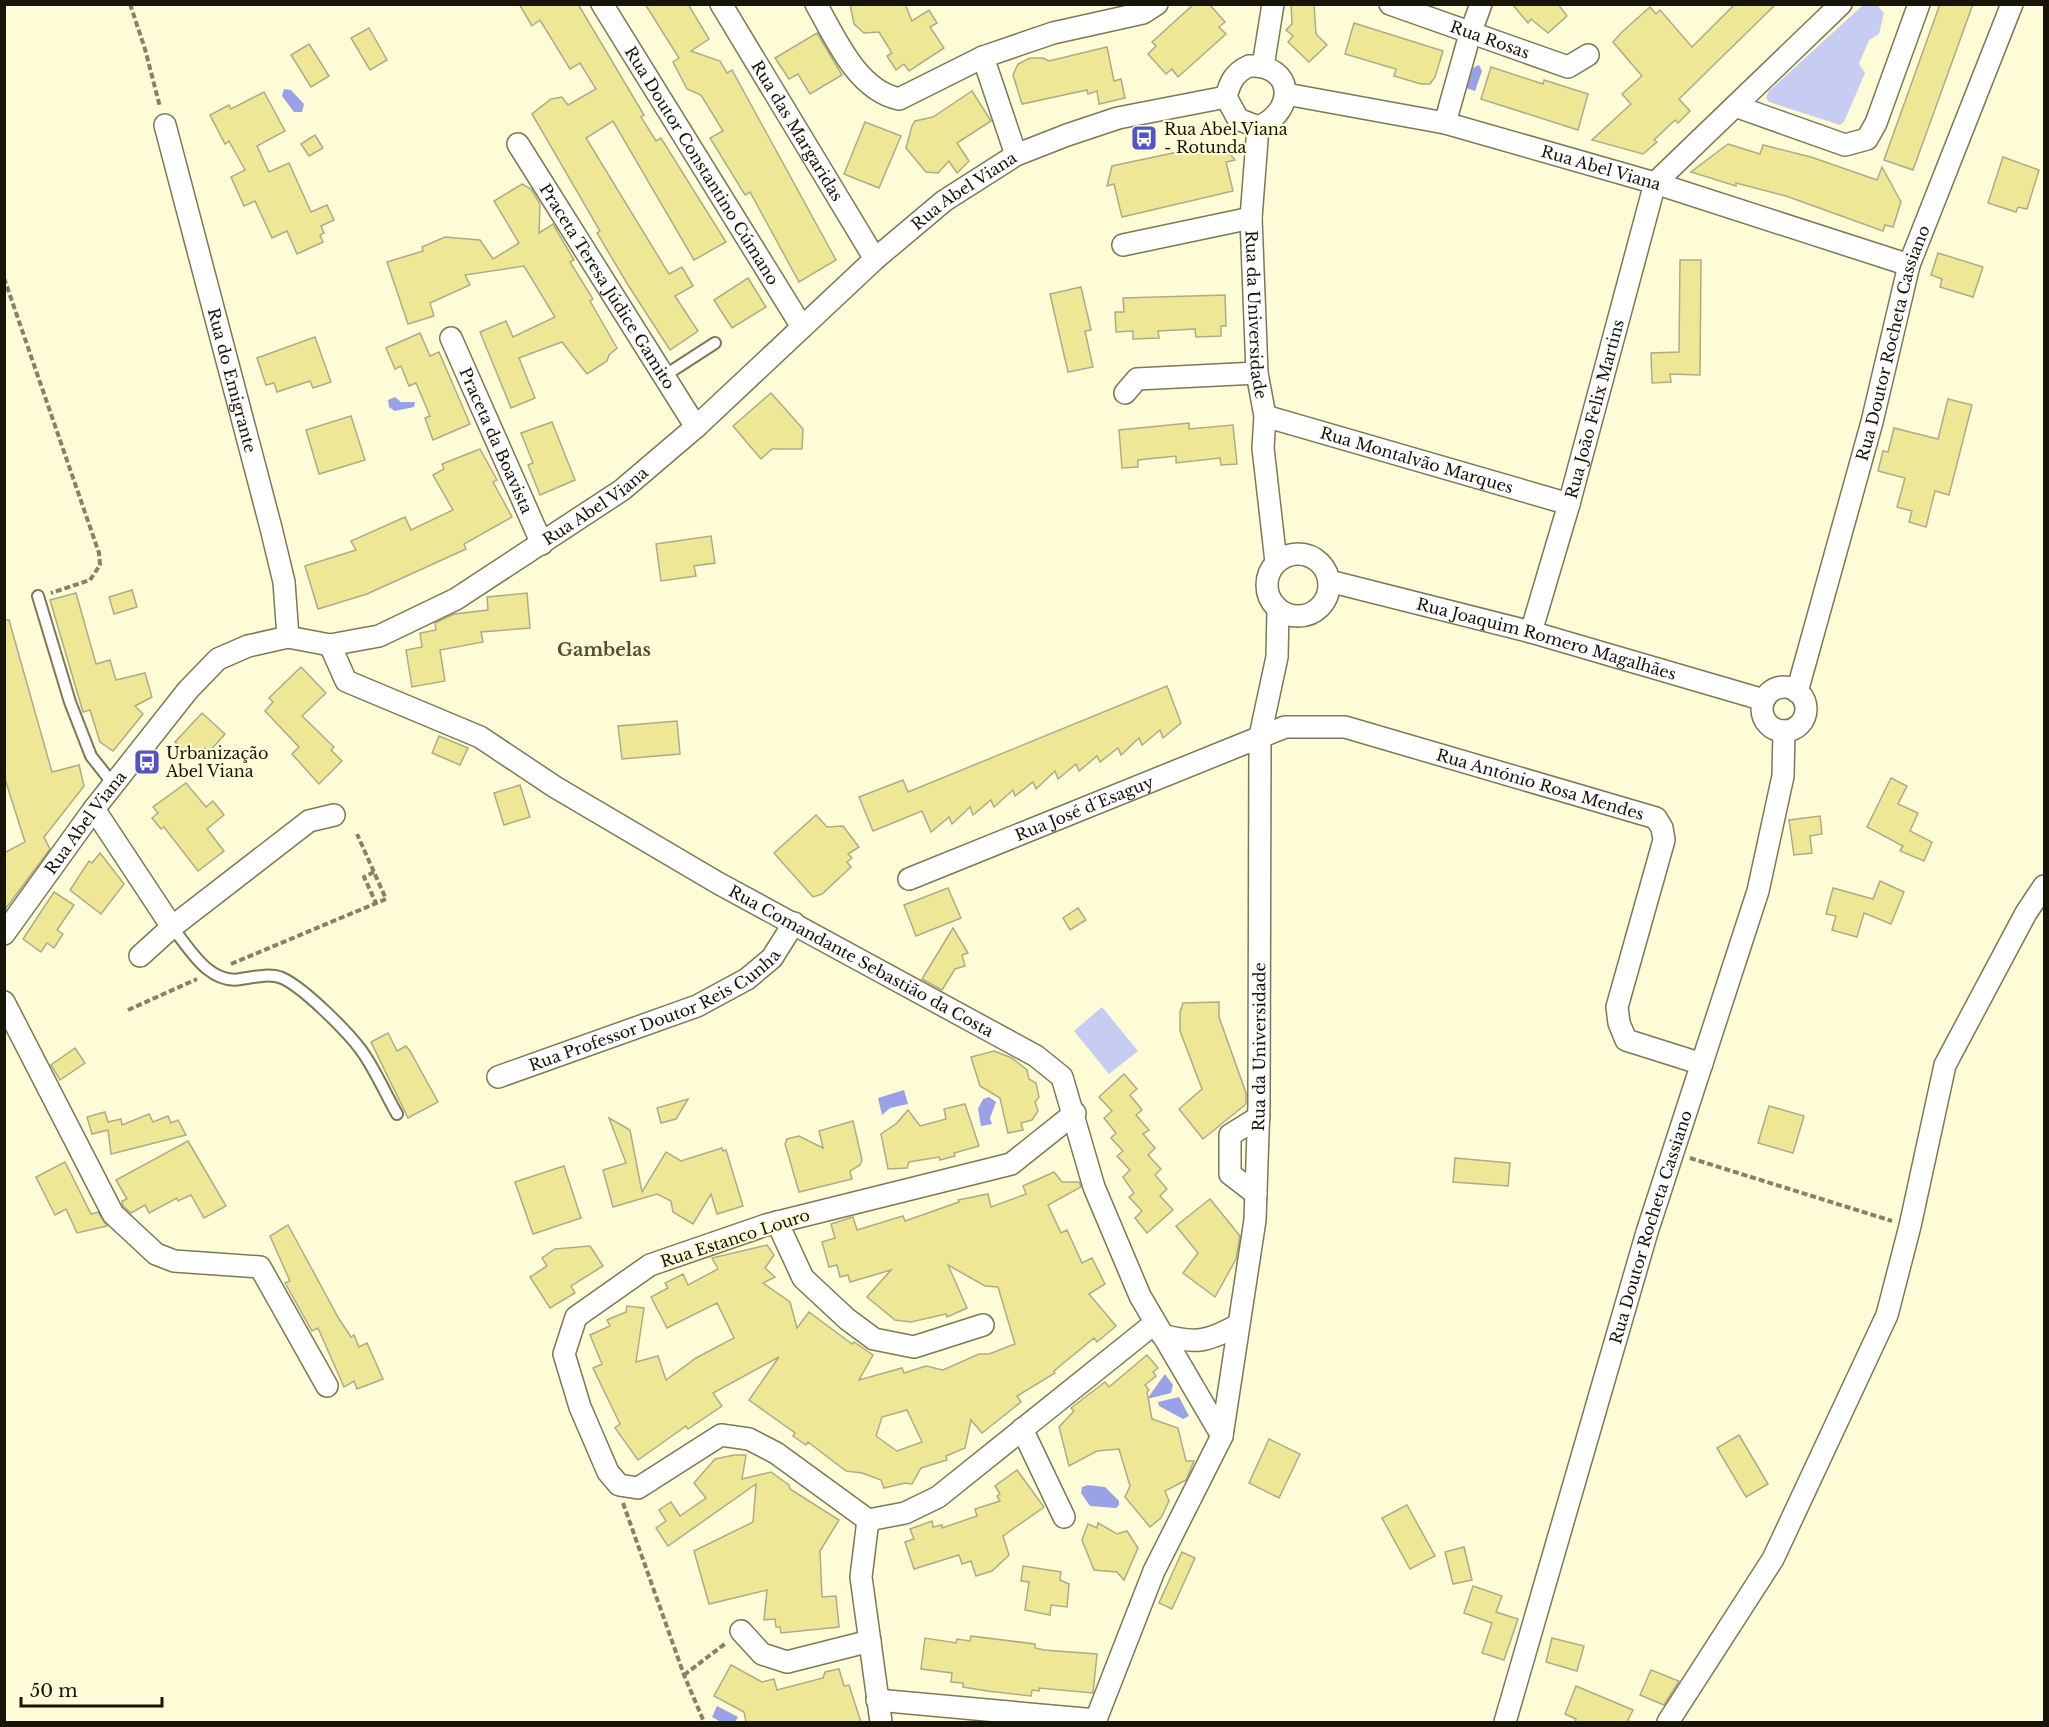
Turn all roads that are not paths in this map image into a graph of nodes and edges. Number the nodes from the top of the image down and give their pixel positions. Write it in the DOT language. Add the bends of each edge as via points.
graph roads {
  1 [pos="602,4"];
  2 [pos="721,4"];
  3 [pos="816,4"];
  4 [pos="1157,4"];
  5 [pos="1273,4"];
  6 [pos="1390,4"];
  7 [pos="1481,4"];
  8 [pos="1841,4"];
  9 [pos="1919,4"];
  10 [pos="2012,4"];
  11 [pos="1470,34"];
  12 [pos="1588,55"];
  13 [pos="983,57"];
  14 [pos="1263,66"];
  15 [pos="1286,94"];
  16 [pos="1226,97"];
  17 [pos="1735,106"];
  18 [pos="1445,123"];
  19 [pos="165,125"];
  20 [pos="1258,127"];
  21 [pos="518,144"];
  22 [pos="1016,155"];
  23 [pos="1655,183"];
  24 [pos="1251,218"];
  25 [pos="1123,245"];
  26 [pos="875,259"];
  27 [pos="1909,265"];
  28 [pos="802,327"];
  29 [pos="451,338"];
  30 [pos="715,343"];
  31 [pos="1257,373"];
  32 [pos="664,376"];
  33 [pos="1125,393"];
  34 [pos="1265,416"];
  35 [pos="696,427"];
  36 [pos="1569,504"];
  37 [pos="542,544"];
  38 [pos="1285,558"];
  39 [pos="1329,581"];
  40 [pos="38,597"];
  41 [pos="1278,609"];
  42 [pos="1298,616"];
  43 [pos="1531,632"];
  44 [pos="288,637"];
  45 [pos="330,645"];
  46 [pos="1277,657"];
  47 [pos="1797,692"];
  48 [pos="1764,700"];
  49 [pos="1784,732"];
  50 [pos="1260,736"];
  51 [pos="113,784"];
  52 [pos="94,809"];
  53 [pos="334,815"];
  54 [pos="909,879"];
  55 [pos="2044,886"];
  56 [pos="794,923"];
  57 [pos="172,927"];
  58 [pos="4,934"];
  59 [pos="140,956"];
  60 [pos="4,1002"];
  61 [pos="1702,1064"];
  62 [pos="498,1077"];
  63 [pos="1075,1113"];
  64 [pos="397,1114"];
  65 [pos="777,1222"];
  66 [pos="983,1325"];
  67 [pos="1238,1325"];
  68 [pos="1159,1329"];
  69 [pos="327,1386"];
  70 [pos="1022,1429"];
  71 [pos="1222,1436"];
  72 [pos="1064,1517"];
  73 [pos="868,1520"];
  74 [pos="741,1632"];
  75 [pos="870,1641"];
  76 [pos="878,1700"];
  77 [pos="1096,1721"];
  78 [pos="881,1722"];
  79 [pos="1505,1722"];
  80 [pos="1668,1722"];
  1 -- 28 [label="street, Rua Doutor Constantino Cúmano"];
  2 -- 26 [label="street, Rua das Margaridas"];
  3 -- 13 [label="street" via="841,49 864,78 887,96 899,99"];
  4 -- 13 [label="street" via="1143,13 1053,33"];
  5 -- 14 [label="street"];
  6 -- 11 [label="street, Rua Rosas"];
  7 -- 11 [label="street"];
  8 -- 17 [label="street"];
  9 -- 17 [label="street" via="1867,139 1845,145"];
  10 -- 27 [label="street, Rua Doutor Rocheta Cassiano"];
  11 -- 12 [label="street, Rua Rosas" via="1568,67"];
  11 -- 18 [label="street"];
  13 -- 22 [label="street"];
  14 -- 15 [label="street" via="1276,73"];
  14 -- 16 [label="street" via="1249,66 1237,72"];
  15 -- 18 [label="street, Rua Abel Viana"];
  15 -- 20 [label="street" via="1277,116"];
  16 -- 20 [label="street" via="1238,119"];
  16 -- 22 [label="street, Rua Abel Viana" via="1118,118"];
  17 -- 23 [label="street"];
  18 -- 23 [label="street, Rua Abel Viana"];
  19 -- 44 [label="street, Rua do Emigrante" via="284,582"];
  20 -- 24 [label="street, Rua da Universidade"];
  21 -- 32 [label="street, Praceta Teresa Júdice Gamito"];
  22 -- 26 [label="street, Rua Abel Viana" via="944,201"];
  23 -- 27 [label="street, Rua Abel Viana"];
  23 -- 36 [label="street, Rua João Felix Martins"];
  24 -- 25 [label="street"];
  24 -- 31 [label="street, Rua da Universidade"];
  26 -- 28 [label="street, Rua Abel Viana"];
  27 -- 47 [label="street, Rua Doutor Rocheta Cassiano" via="1872,422"];
  28 -- 35 [label="street, Rua Abel Viana"];
  29 -- 37 [label="street, Praceta da Boavista"];
  30 -- 32 [label="lane"];
  31 -- 33 [label="street" via="1137,379"];
  31 -- 34 [label="street, Rua da Universidade"];
  32 -- 35 [label="street, Praceta Teresa Júdice Gamito"];
  34 -- 36 [label="street, Rua Montalvão Marques"];
  34 -- 38 [label="street, Rua da Universidade" via="1263,448 1268,501"];
  35 -- 37 [label="street, Rua Abel Viana" via="622,490"];
  36 -- 43 [label="street, Rua João Felix Martins"];
  37 -- 45 [label="street, Rua Abel Viana" via="456,599 379,636"];
  38 -- 39 [label="street" via="1304,554 1321,563"];
  38 -- 41 [label="street, Rua da Universidade" via="1270,571 1268,591"];
  39 -- 42 [label="street" via="1322,605"];
  39 -- 43 [label="street, Rua Joaquim Romero Magalhães"];
  40 -- 51 [label="lane" via="91,756"];
  41 -- 42 [label="street"];
  41 -- 46 [label="street, Rua da Universidade"];
  42 -- 46 [label="street, Rua da Universidade"];
  43 -- 48 [label="street, Rua Joaquim Romero Magalhães"];
  44 -- 45 [label="street, Rua Abel Viana"];
  44 -- 51 [label="street, Rua Abel Viana" via="248,646 218,659 188,690"];
  45 -- 56 [label="street, Rua Comandante Sebastião da Costa" via="346,681 480,737 555,787"];
  46 -- 50 [label="street, Rua da Universidade"];
  47 -- 48 [label="street" via="1781,688"];
  47 -- 49 [label="street, Rua Doutor Rocheta Cassiano" via="1805,703 1805,716 1798,726"];
  48 -- 49 [label="street" via="1762,714 1766,721 1770,727"];
  49 -- 61 [label="street, Rua Doutor Rocheta Cassiano" via="1783,776 1758,891"];
  50 -- 54 [label="street, Rua José d´Esaguy"];
  50 -- 61 [label="street, Rua António Rosa Mendes" via="1285,727 1345,727 1656,818 1664,840 1617,1007 1619,1023 1626,1040"];
  50 -- 67 [label="street, Rua da Universidade" via="1259,1117 1255,1220"];
  51 -- 52 [label="street, Rua Abel Viana"];
  52 -- 57 [label="street"];
  52 -- 58 [label="street, Rua Abel Viana"];
  53 -- 57 [label="street" via="309,821"];
  55 -- 80 [label="street" via="1945,1065 1887,1315 1773,1559"];
  56 -- 62 [label="street, Rua Professor Doutor Reis Cunha" via="772,958 747,980 697,1006"];
  56 -- 63 [label="street, Rua Comandante Sebastião da Costa" via="1036,1056 1062,1077"];
  57 -- 59 [label="street"];
  57 -- 64 [label="lane" via="219,978 232,981 280,977 300,988 360,1048"];
  60 -- 69 [label="street" via="113,1214 142,1244 174,1261 260,1267"];
  61 -- 79 [label="street, Rua Doutor Rocheta Cassiano" via="1647,1232"];
  63 -- 65 [label="street, Rua Estanco Louro" via="1011,1164"];
  63 -- 68 [label="street, Rua Comandante Sebastião da Costa" via="1094,1187 1140,1296"];
  65 -- 66 [label="street" via="803,1278 874,1339 914,1347"];
  65 -- 73 [label="street, Rua Estanco Louro" via="650,1265 576,1317 564,1354 580,1407 609,1473 619,1485 638,1488 721,1435 749,1439 776,1453"];
  67 -- 68 [label="street" via="1212,1339 1189,1342"];
  67 -- 71 [label="street, Rua da Universidade"];
  68 -- 70 [label="street"];
  68 -- 71 [label="street, Rua Comandante Sebastião da Costa"];
  70 -- 72 [label="street"];
  70 -- 73 [label="street" via="938,1497 905,1514"];
  71 -- 77 [label="street, Rua da Universidade" via="1154,1571"];
  73 -- 75 [label="street" via="861,1577"];
  74 -- 75 [label="street" via="762,1654 787,1662"];
  75 -- 76 [label="street"];
  76 -- 77 [label="street"];
  76 -- 78 [label="street"];
}
